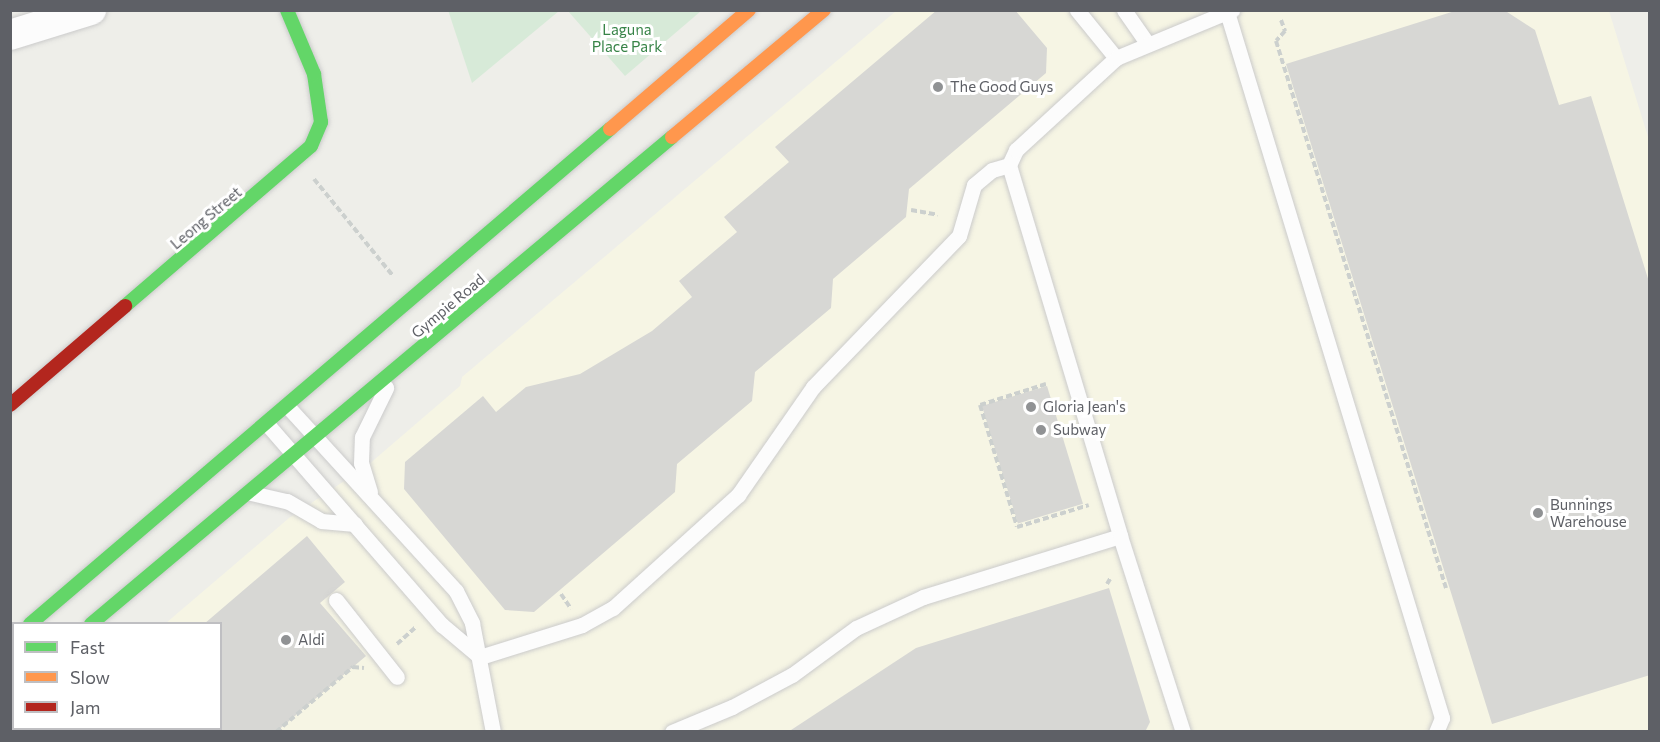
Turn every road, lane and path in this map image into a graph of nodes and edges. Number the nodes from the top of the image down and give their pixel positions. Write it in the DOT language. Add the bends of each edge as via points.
graph roads {
  1 [pos="91,10"];
  2 [pos="287,10"];
  3 [pos="749,10"];
  4 [pos="824,10"];
  5 [pos="1077,10"];
  6 [pos="1124,10"];
  7 [pos="1230,11"];
  8 [pos="1281,20"];
  9 [pos="10,35"];
  10 [pos="1147,43"];
  11 [pos="1116,58"];
  12 [pos="298,161"];
  13 [pos="1009,165"];
  14 [pos="911,210"];
  15 [pos="938,215"];
  16 [pos="395,279"];
  17 [pos="392,375"];
  18 [pos="1046,384"];
  19 [pos="10,405"];
  20 [pos="288,407"];
  21 [pos="267,424"];
  22 [pos="313,434"];
  23 [pos="292,453"];
  24 [pos="245,493"];
  25 [pos="371,495"];
  26 [pos="1092,516"];
  27 [pos="355,524"];
  28 [pos="1120,536"];
  29 [pos="1446,588"];
  30 [pos="561,594"];
  31 [pos="336,600"];
  32 [pos="573,612"];
  33 [pos="32,622"];
  34 [pos="93,622"];
  35 [pos="416,627"];
  36 [pos="397,644"];
  37 [pos="480,657"];
  38 [pos="365,668"];
  39 [pos="397,677"];
  40 [pos="276,732"];
  41 [pos="493,732"];
  42 [pos="672,732"];
  43 [pos="1183,732"];
  44 [pos="1437,732"];
  1 -- 9 [label="street"];
  2 -- 12 [label="main road, Leong Street" via="314,74 321,122"];
  3 -- 20 [label="main road, Gympie Road"];
  4 -- 17 [label="main road, Gympie Road"];
  5 -- 11 [label="lane"];
  6 -- 10 [label="lane"];
  7 -- 10 [label="lane"];
  7 -- 44 [label="lane" via="1442,718"];
  8 -- 29 [label="path" via="1285,31 1276,41"];
  10 -- 11 [label="lane"];
  11 -- 13 [label="lane" via="1016,150"];
  12 -- 16 [label="path"];
  12 -- 19 [label="main road, Leong Street"];
  13 -- 28 [label="lane"];
  13 -- 37 [label="lane" via="992,170 974,185 959,236 813,387 738,495 613,608 582,625"];
  14 -- 15 [label="path"];
  17 -- 22 [label="main road, Gympie Road"];
  17 -- 25 [label="lane" via="362,437 361,463"];
  18 -- 26 [label="path" via="980,405 1017,527 1089,505"];
  20 -- 21 [label="main road, Gympie Road"];
  20 -- 22 [label="lane"];
  21 -- 23 [label="lane"];
  21 -- 33 [label="main road, Gympie Road"];
  22 -- 23 [label="main road, Gympie Road"];
  22 -- 25 [label="lane"];
  23 -- 24 [label="main road, Gympie Road"];
  23 -- 27 [label="lane"];
  24 -- 27 [label="lane" via="287,501 321,521"];
  24 -- 34 [label="main road, Gympie Road"];
  25 -- 37 [label="lane" via="456,591 472,623"];
  27 -- 37 [label="lane" via="442,625"];
  28 -- 42 [label="lane" via="923,597 856,628 792,675 732,707"];
  28 -- 43 [label="lane"];
  30 -- 32 [label="path"];
  31 -- 39 [label="lane"];
  35 -- 36 [label="path"];
  37 -- 41 [label="lane"];
  38 -- 40 [label="path" via="353,667"];
}
